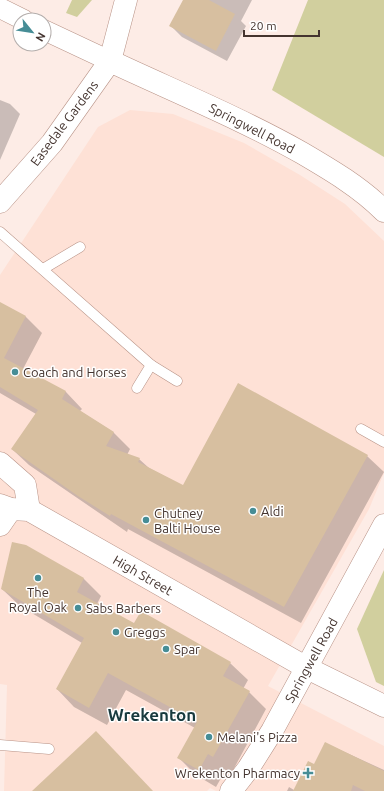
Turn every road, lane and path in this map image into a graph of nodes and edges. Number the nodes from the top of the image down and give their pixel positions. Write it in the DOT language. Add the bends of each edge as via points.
graph roads {
  1 [pos="126,0"];
  2 [pos="0,8"];
  3 [pos="12,14"];
  4 [pos="52,34"];
  5 [pos="110,61"];
  6 [pos="0,202"];
  7 [pos="384,210"];
  8 [pos="0,232"];
  9 [pos="80,247"];
  10 [pos="43,269"];
  11 [pos="151,365"];
  12 [pos="177,381"];
  13 [pos="137,388"];
  14 [pos="361,429"];
  15 [pos="384,442"];
  16 [pos="0,463"];
  17 [pos="10,512"];
  18 [pos="384,524"];
  19 [pos="307,668"];
  20 [pos="384,706"];
  21 [pos="0,745"];
  22 [pos="49,749"];
  23 [pos="231,791"];
  1 -- 5 [label="main road"];
  2 -- 3 [label="street"];
  4 -- 5 [label="street"];
  5 -- 6 [label="main road, Easedale Gardens" via="52,144"];
  5 -- 7 [label="main road, Springwell Road" via="261,129 336,172"];
  8 -- 10 [label="lane"];
  9 -- 10 [label="lane"];
  10 -- 11 [label="lane"];
  11 -- 12 [label="lane"];
  11 -- 13 [label="lane"];
  14 -- 15 [label="lane"];
  16 -- 17 [label="main road, High Street" via="25,485"];
  17 -- 19 [label="main road, High Street"];
  18 -- 19 [label="main road, Springwell Road"];
  19 -- 20 [label="main road, High Street"];
  19 -- 23 [label="main road, Springwell Road" via="268,737"];
  21 -- 22 [label="lane"];
}
